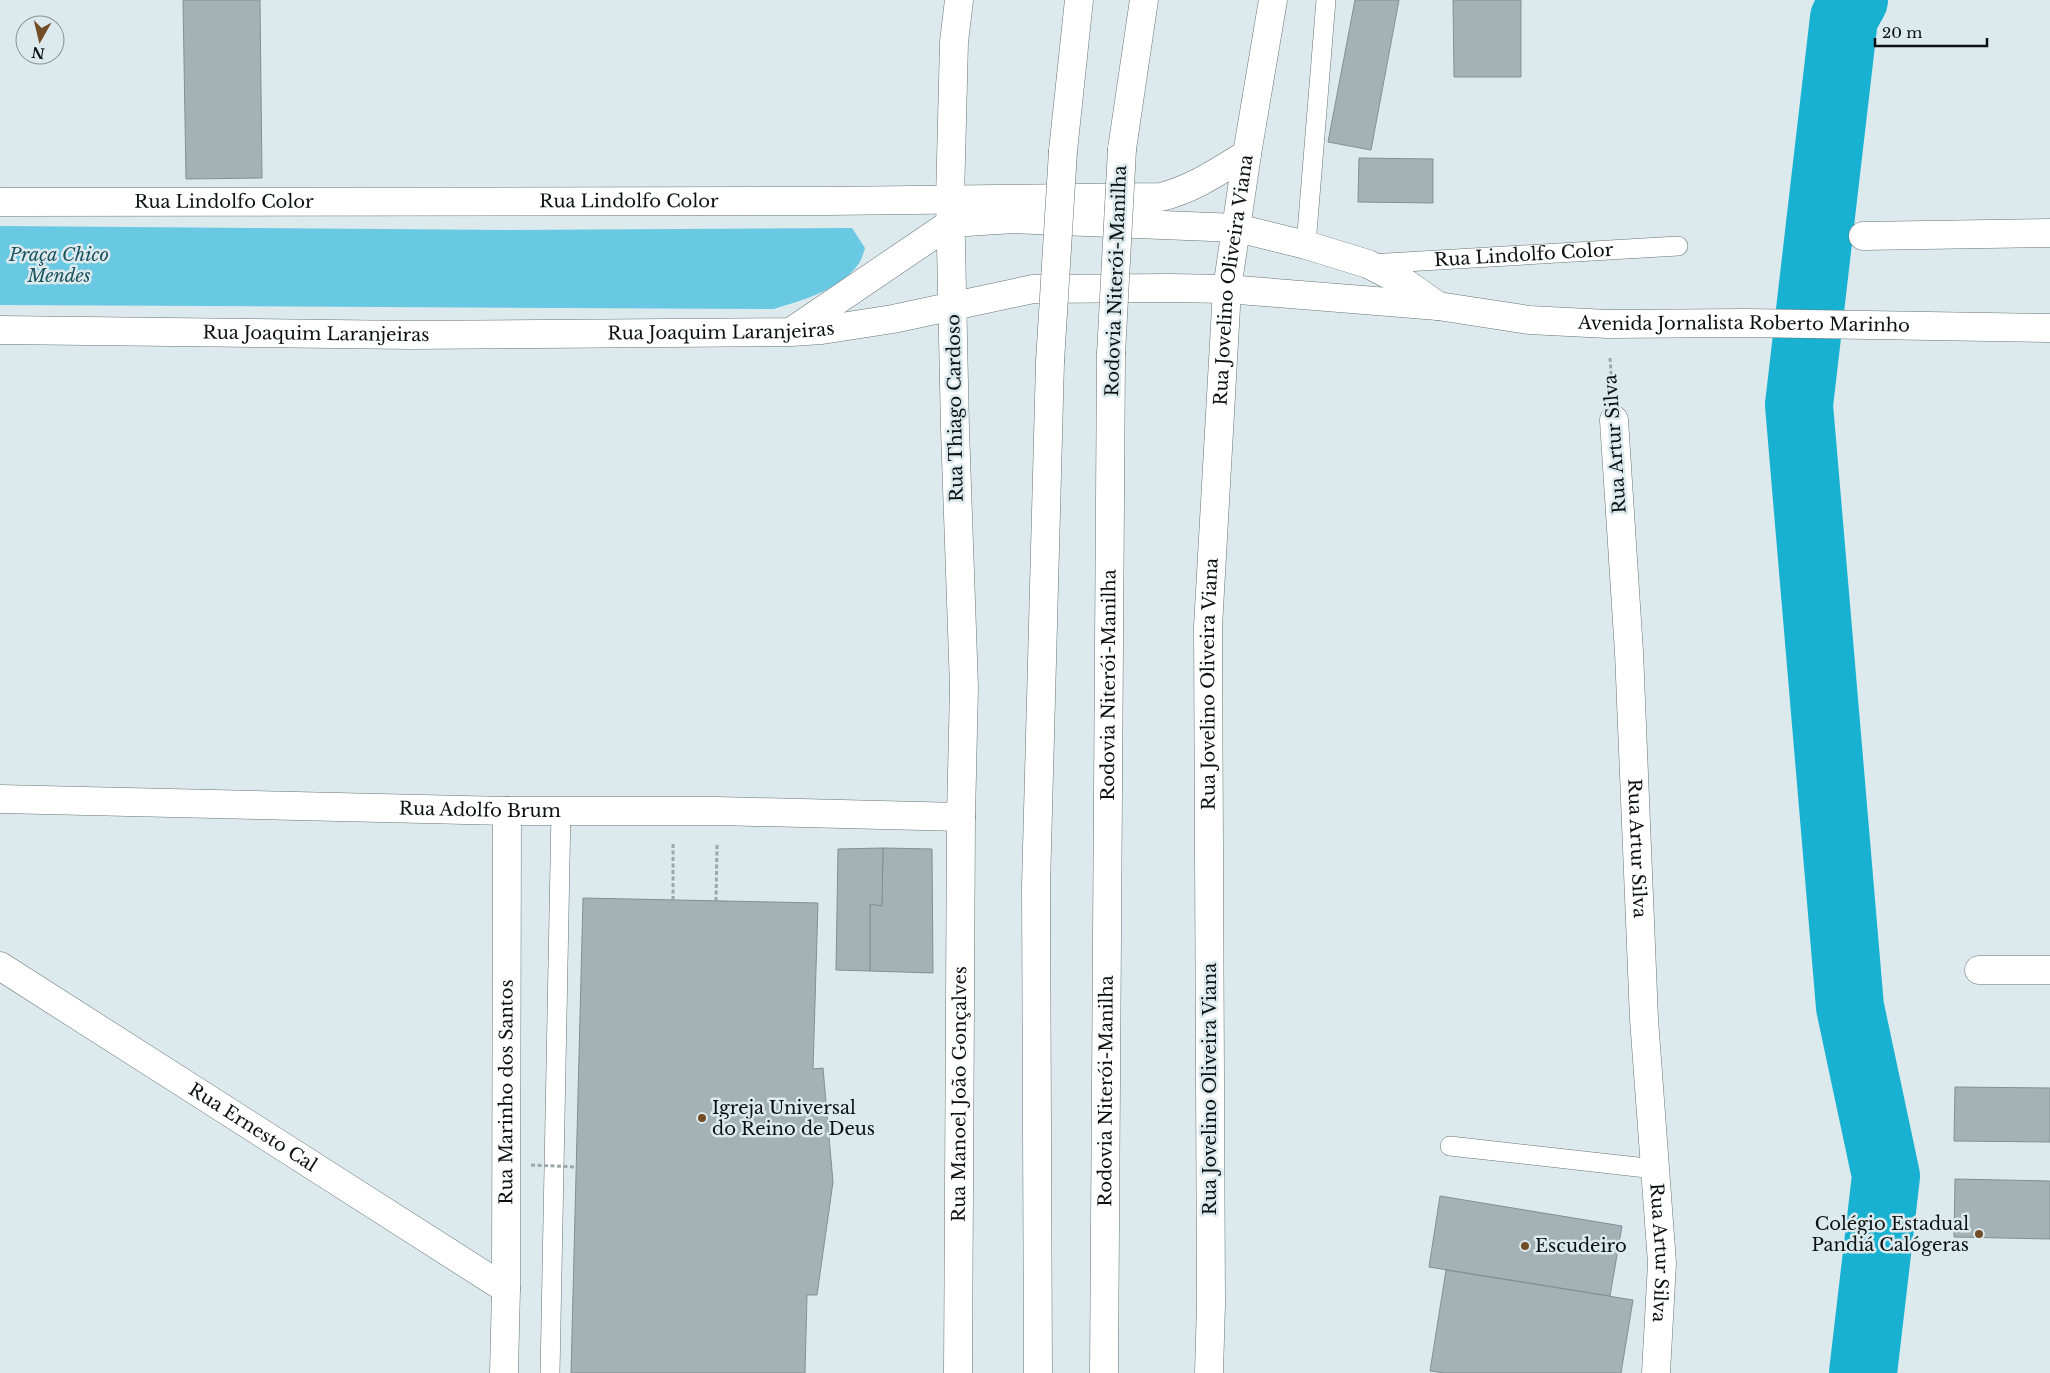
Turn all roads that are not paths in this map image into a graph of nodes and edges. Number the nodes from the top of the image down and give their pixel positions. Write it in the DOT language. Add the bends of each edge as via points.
graph roads {
  1 [pos="959,0"];
  2 [pos="1079,0"];
  3 [pos="1144,0"];
  4 [pos="1273,0"];
  5 [pos="1326,0"];
  6 [pos="1247,154"];
  7 [pos="0,202"];
  8 [pos="950,211"];
  9 [pos="1237,228"];
  10 [pos="2050,233"];
  11 [pos="1863,236"];
  12 [pos="1306,244"];
  13 [pos="1678,246"];
  14 [pos="1368,264"];
  15 [pos="1227,289"];
  16 [pos="952,306"];
  17 [pos="1438,306"];
  18 [pos="2050,328"];
  19 [pos="0,330"];
  20 [pos="791,332"];
  21 [pos="1614,420"];
  22 [pos="0,799"];
  23 [pos="507,811"];
  24 [pos="562,811"];
  25 [pos="961,817"];
  26 [pos="0,966"];
  27 [pos="1979,970"];
  28 [pos="2050,970"];
  29 [pos="1450,1146"];
  30 [pos="1655,1169"];
  31 [pos="506,1289"];
  32 [pos="504,1373"];
  33 [pos="550,1373"];
  34 [pos="958,1373"];
  35 [pos="1038,1373"];
  36 [pos="1104,1373"];
  37 [pos="1209,1373"];
  38 [pos="1656,1373"];
  1 -- 8 [label="main road, Rua Thiago Cardoso" via="954,42"];
  2 -- 35 [label="main road, bridge" via="1063,151 1050,362 1036,886"];
  3 -- 36 [label="main road, Rodovia Niterói-Manilha, bridge" via="1122,149 1111,354"];
  4 -- 6 [label="main road, Rua Jovelino Oliveira Viana"];
  5 -- 12 [label="lane"];
  6 -- 8 [label="main road, Rua Lindolfo Color" via="1197,184 1161,197"];
  6 -- 9 [label="main road, Rua Jovelino Oliveira Viana"];
  7 -- 8 [label="main road, Rua Lindolfo Color" via="828,201"];
  8 -- 9 [label="main road, Rua Lindolfo Color" via="1013,219"];
  8 -- 16 [label="main road, Rua Thiago Cardoso"];
  8 -- 20 [label="main road, Rua Lindolfo Color"];
  9 -- 12 [label="main road, Rua Lindolfo Color"];
  9 -- 15 [label="main road, Rua Jovelino Oliveira Viana"];
  10 -- 11 [label="main road"];
  12 -- 14 [label="main road, Rua Lindolfo Color"];
  13 -- 14 [label="lane, Rua Lindolfo Color"];
  14 -- 17 [label="main road, Rua Lindolfo Color" via="1407,284"];
  15 -- 16 [label="main road, Rua Joaquim Laranjeiras" via="1033,289"];
  15 -- 17 [label="main road, Rua Joaquim Laranjeiras"];
  15 -- 37 [label="main road, Rua Jovelino Oliveira Viana" via="1208,627"];
  16 -- 20 [label="main road, Rua Joaquim Laranjeiras" via="893,320"];
  16 -- 25 [label="main road, Rua Thiago Cardoso" via="964,687"];
  17 -- 18 [label="main road, Avenida Jornalista Roberto Marinho" via="1529,320 1608,324"];
  19 -- 20 [label="main road, Rua Joaquim Laranjeiras" via="411,335"];
  21 -- 30 [label="main road, Rua Artur Silva" via="1629,652 1644,1019"];
  22 -- 23 [label="main road, Rua Adolfo Brum"];
  23 -- 24 [label="main road, Rua Adolfo Brum"];
  23 -- 31 [label="main road, Rua Marinho dos Santos"];
  24 -- 25 [label="main road, Rua Adolfo Brum"];
  24 -- 33 [label="lane"];
  25 -- 34 [label="main road, Rua Manoel João Gonçalves"];
  26 -- 31 [label="main road, Rua Ernesto Cal"];
  27 -- 28 [label="main road"];
  29 -- 30 [label="lane"];
  30 -- 38 [label="main road, Rua Artur Silva" via="1662,1263"];
  31 -- 32 [label="main road, Rua Marinho dos Santos"];
}
